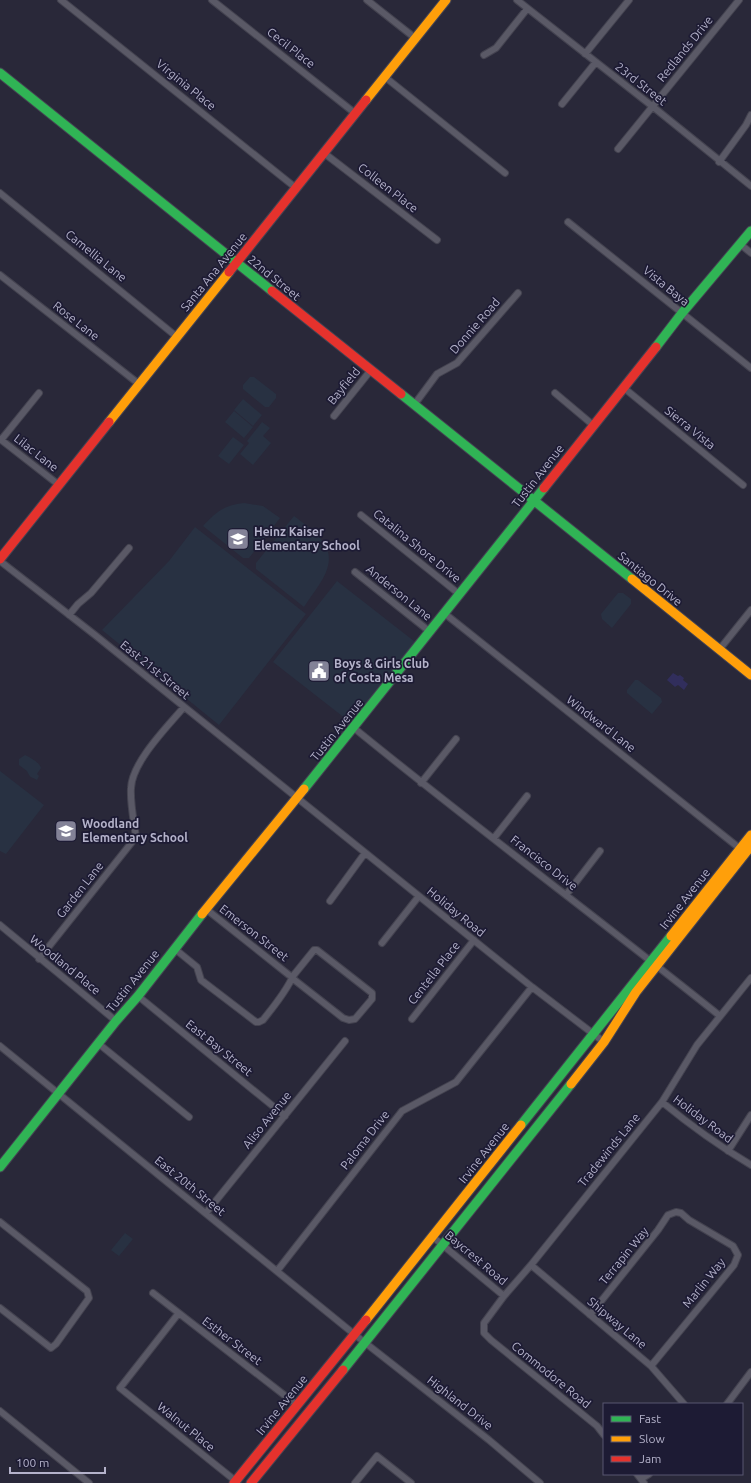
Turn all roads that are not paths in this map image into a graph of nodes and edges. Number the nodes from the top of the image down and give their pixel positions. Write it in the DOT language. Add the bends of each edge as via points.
graph roads {
  1 [pos="61,0"];
  2 [pos="212,0"];
  3 [pos="367,0"];
  4 [pos="446,0"];
  5 [pos="517,0"];
  6 [pos="629,0"];
  7 [pos="739,0"];
  8 [pos="528,9"];
  9 [pos="415,38"];
  10 [pos="586,54"];
  11 [pos="484,55"];
  12 [pos="596,62"];
  13 [pos="0,73"];
  14 [pos="385,77"];
  15 [pos="562,104"];
  16 [pos="652,106"];
  17 [pos="356,114"];
  18 [pos="751,114"];
  19 [pos="618,149"];
  20 [pos="324,153"];
  21 [pos="720,162"];
  22 [pos="505,173"];
  23 [pos="751,186"];
  24 [pos="296,188"];
  25 [pos="0,193"];
  26 [pos="568,222"];
  27 [pos="751,231"];
  28 [pos="437,240"];
  29 [pos="740,244"];
  30 [pos="751,253"];
  31 [pos="237,263"];
  32 [pos="0,275"];
  33 [pos="518,293"];
  34 [pos="682,313"];
  35 [pos="177,337"];
  36 [pos="751,368"];
  37 [pos="371,370"];
  38 [pos="140,384"];
  39 [pos="624,388"];
  40 [pos="39,393"];
  41 [pos="555,393"];
  42 [pos="414,405"];
  43 [pos="334,416"];
  44 [pos="593,426"];
  45 [pos="0,439"];
  46 [pos="59,485"];
  47 [pos="743,485"];
  48 [pos="534,501"];
  49 [pos="361,515"];
  50 [pos="129,548"];
  51 [pos="0,560"];
  52 [pos="355,572"];
  53 [pos="459,594"];
  54 [pos="751,610"];
  55 [pos="444,613"];
  56 [pos="68,614"];
  57 [pos="429,631"];
  58 [pos="719,650"];
  59 [pos="751,675"];
  60 [pos="184,707"];
  61 [pos="354,728"];
  62 [pos="456,739"];
  63 [pos="421,783"];
  64 [pos="527,796"];
  65 [pos="296,798"];
  66 [pos="751,835"];
  67 [pos="494,838"];
  68 [pos="745,849"];
  69 [pos="600,851"];
  70 [pos="365,853"];
  71 [pos="566,895"];
  72 [pos="419,896"];
  73 [pos="330,901"];
  74 [pos="206,909"];
  75 [pos="0,925"];
  76 [pos="474,940"];
  77 [pos="382,943"];
  78 [pos="175,949"];
  79 [pos="39,959"];
  80 [pos="654,963"];
  81 [pos="291,976"];
  82 [pos="751,978"];
  83 [pos="532,987"];
  84 [pos="138,996"];
  85 [pos="720,1016"];
  86 [pos="412,1019"];
  87 [pos="116,1021"];
  88 [pos="594,1034"];
  89 [pos="345,1041"];
  90 [pos="604,1042"];
  91 [pos="99,1044"];
  92 [pos="0,1046"];
  93 [pos="59,1094"];
  94 [pos="662,1102"];
  95 [pos="751,1115"];
  96 [pos="285,1116"];
  97 [pos="189,1117"];
  98 [pos="728,1152"];
  99 [pos="751,1165"];
  100 [pos="0,1167"];
  101 [pos="676,1212"];
  102 [pos="206,1213"];
  103 [pos="0,1222"];
  104 [pos="433,1237"];
  105 [pos="443,1246"];
  106 [pos="531,1265"];
  107 [pos="277,1271"];
  108 [pos="153,1293"];
  109 [pos="504,1296"];
  110 [pos="0,1308"];
  111 [pos="178,1314"];
  112 [pos="590,1315"];
  113 [pos="484,1333"];
  114 [pos="354,1334"];
  115 [pos="366,1343"];
  116 [pos="651,1366"];
  117 [pos="751,1372"];
  118 [pos="683,1403"];
  119 [pos="727,1403"];
  120 [pos="298,1405"];
  121 [pos="0,1412"];
  122 [pos="603,1434"];
  123 [pos="236,1482"];
  124 [pos="89,1483"];
  125 [pos="251,1483"];
  126 [pos="355,1483"];
  127 [pos="411,1483"];
  128 [pos="540,1483"];
  1 -- 24 [label="street, Virginia Place"];
  2 -- 17 [label="street, Cecil Place"];
  3 -- 9 [label="street"];
  4 -- 9 [label="street, Santa Ana Avenue"];
  5 -- 8 [label="street, 23rd Street"];
  6 -- 10 [label="street"];
  7 -- 16 [label="street, Redlands Drive"];
  8 -- 10 [label="street, 23rd Street"];
  8 -- 11 [label="street" via="496,48"];
  9 -- 14 [label="street, Santa Ana Avenue"];
  10 -- 12 [label="street, 23rd Street"];
  12 -- 15 [label="street"];
  12 -- 16 [label="street, 23rd Street"];
  13 -- 31 [label="street, 22nd Street"];
  14 -- 17 [label="street, Santa Ana Avenue"];
  14 -- 22 [label="street"];
  16 -- 19 [label="street, Redlands Drive"];
  16 -- 21 [label="street, 23rd Street"];
  17 -- 20 [label="street, Santa Ana Avenue"];
  18 -- 21 [label="street"];
  20 -- 24 [label="street, Santa Ana Avenue"];
  20 -- 28 [label="street, Colleen Place"];
  21 -- 23 [label="street, 23rd Street"];
  24 -- 31 [label="street, Santa Ana Avenue"];
  25 -- 35 [label="street, Camellia Lane"];
  26 -- 34 [label="street, Vista Baya"];
  27 -- 29 [label="street, Tustin Avenue"];
  29 -- 30 [label="street"];
  29 -- 34 [label="street, Tustin Avenue"];
  31 -- 35 [label="street, Santa Ana Avenue"];
  31 -- 37 [label="street, 22nd Street"];
  32 -- 38 [label="street, Rose Lane"];
  33 -- 42 [label="street, Donnie Road" via="457,363 437,374"];
  34 -- 36 [label="street, Vista Baya"];
  34 -- 39 [label="street, Tustin Avenue"];
  35 -- 38 [label="street, Santa Ana Avenue"];
  37 -- 42 [label="street, 22nd Street"];
  37 -- 43 [label="street, Bayfield"];
  38 -- 46 [label="street, Santa Ana Avenue"];
  39 -- 44 [label="street, Tustin Avenue"];
  39 -- 47 [label="street, Sierra Vista"];
  40 -- 45 [label="street"];
  41 -- 44 [label="street"];
  42 -- 48 [label="street, 22nd Street"];
  44 -- 48 [label="street, Tustin Avenue"];
  45 -- 46 [label="street, Lilac Lane"];
  46 -- 51 [label="street, Santa Ana Avenue"];
  48 -- 53 [label="street, Tustin Avenue"];
  48 -- 58 [label="street, Santiago Drive"];
  49 -- 53 [label="street, Catalina Shore Drive"];
  50 -- 56 [label="street" via="92,593"];
  51 -- 56 [label="street, East 21st Street"];
  52 -- 57 [label="street, Anderson Lane"];
  53 -- 55 [label="street, Tustin Avenue"];
  54 -- 58 [label="street"];
  55 -- 57 [label="street, Tustin Avenue"];
  55 -- 68 [label="street, Windward Lane"];
  56 -- 60 [label="street, East 21st Street"];
  57 -- 61 [label="street, Tustin Avenue"];
  58 -- 59 [label="street, Santiago Drive"];
  60 -- 65 [label="street, East 21st Street"];
  60 -- 79 [label="street, Garden Lane" via="146,752 136,770 130,788 136,837"];
  61 -- 63 [label="street, Francisco Drive"];
  61 -- 65 [label="street, Tustin Avenue"];
  62 -- 63 [label="street"];
  63 -- 67 [label="street, Francisco Drive"];
  64 -- 67 [label="street"];
  65 -- 70 [label="street, Holiday Road"];
  65 -- 74 [label="street, Tustin Avenue"];
  66 -- 68 [label="street, Irvine Avenue"];
  67 -- 71 [label="street, Francisco Drive"];
  68 -- 80 [label="street, Irvine Avenue"];
  69 -- 71 [label="street"];
  70 -- 72 [label="street, Holiday Road"];
  70 -- 73 [label="street"];
  71 -- 80 [label="street, Francisco Drive"];
  72 -- 76 [label="street, Holiday Road"];
  72 -- 77 [label="street"];
  74 -- 78 [label="street, Tustin Avenue"];
  74 -- 81 [label="street, Emerson Street"];
  75 -- 79 [label="street, Woodland Place"];
  76 -- 83 [label="street, Holiday Road"];
  76 -- 86 [label="street, Centella Place"];
  78 -- 81 [label="street" via="196,967 201,980 256,1022 263,1020 288,987"];
  78 -- 84 [label="street, Tustin Avenue"];
  79 -- 87 [label="street, Woodland Place"];
  80 -- 85 [label="street, Francisco Drive"];
  80 -- 88 [label="street, Irvine Avenue"];
  80 -- 90 [label="street, Irvine Avenue"];
  81 -- 81 [label="street, Emerson Street" via="343,1018 349,1020 356,1019 372,999 372,993 317,950 313,951"];
  82 -- 85 [label="street, Tradewinds Lane"];
  83 -- 88 [label="street, Holiday Road"];
  83 -- 107 [label="street, Paloma Drive" via="456,1082 402,1111"];
  84 -- 87 [label="street, Tustin Avenue"];
  84 -- 96 [label="street, East Bay Street"];
  85 -- 94 [label="street, Tradewinds Lane" via="696,1045"];
  87 -- 91 [label="street, Tustin Avenue"];
  88 -- 90 [label="street, Holiday Road"];
  88 -- 104 [label="street, Irvine Avenue"];
  89 -- 96 [label="street, Aliso Avenue"];
  90 -- 105 [label="street, Irvine Avenue"];
  91 -- 93 [label="street, Tustin Avenue"];
  91 -- 97 [label="street"];
  92 -- 93 [label="street, East 20th Street"];
  93 -- 100 [label="street, Tustin Avenue"];
  93 -- 102 [label="street, East 20th Street"];
  94 -- 98 [label="street, Holiday Road"];
  94 -- 106 [label="street, Tradewinds Lane"];
  95 -- 98 [label="street"];
  96 -- 102 [label="street, Aliso Avenue"];
  98 -- 99 [label="street, Holiday Road"];
  101 -- 112 [label="street, Terrapin Way" via="668,1215"];
  101 -- 116 [label="street, Marlin Way" via="733,1246 738,1255 734,1265"];
  102 -- 107 [label="street, East 20th Street"];
  103 -- 110 [label="street" via="88,1292 89,1300 51,1348"];
  104 -- 105 [label="street, Baycrest Road"];
  104 -- 114 [label="street, Irvine Avenue"];
  105 -- 109 [label="street, Baycrest Road"];
  105 -- 115 [label="street, Irvine Avenue"];
  106 -- 109 [label="street, Tradewinds Lane"];
  106 -- 112 [label="street, Shipway Lane"];
  107 -- 114 [label="street, East 20th Street"];
  108 -- 111 [label="street, Esther Street"];
  109 -- 113 [label="street, Tradewinds Lane" via="484,1323"];
  111 -- 120 [label="street, Esther Street"];
  111 -- 123 [label="street, Walnut Place" via="120,1388"];
  112 -- 116 [label="street, Shipway Lane"];
  113 -- 122 [label="street, Commodore Road" via="597,1426"];
  114 -- 115 [label="street, East 20th Street"];
  114 -- 120 [label="street, Irvine Avenue"];
  115 -- 125 [label="street, Irvine Avenue"];
  115 -- 128 [label="street, Highland Drive"];
  116 -- 118 [label="street, Shipway Lane"];
  117 -- 119 [label="street"];
  120 -- 123 [label="street, Irvine Avenue"];
  121 -- 124 [label="street"];
  126 -- 127 [label="street" via="377,1456"];
}
